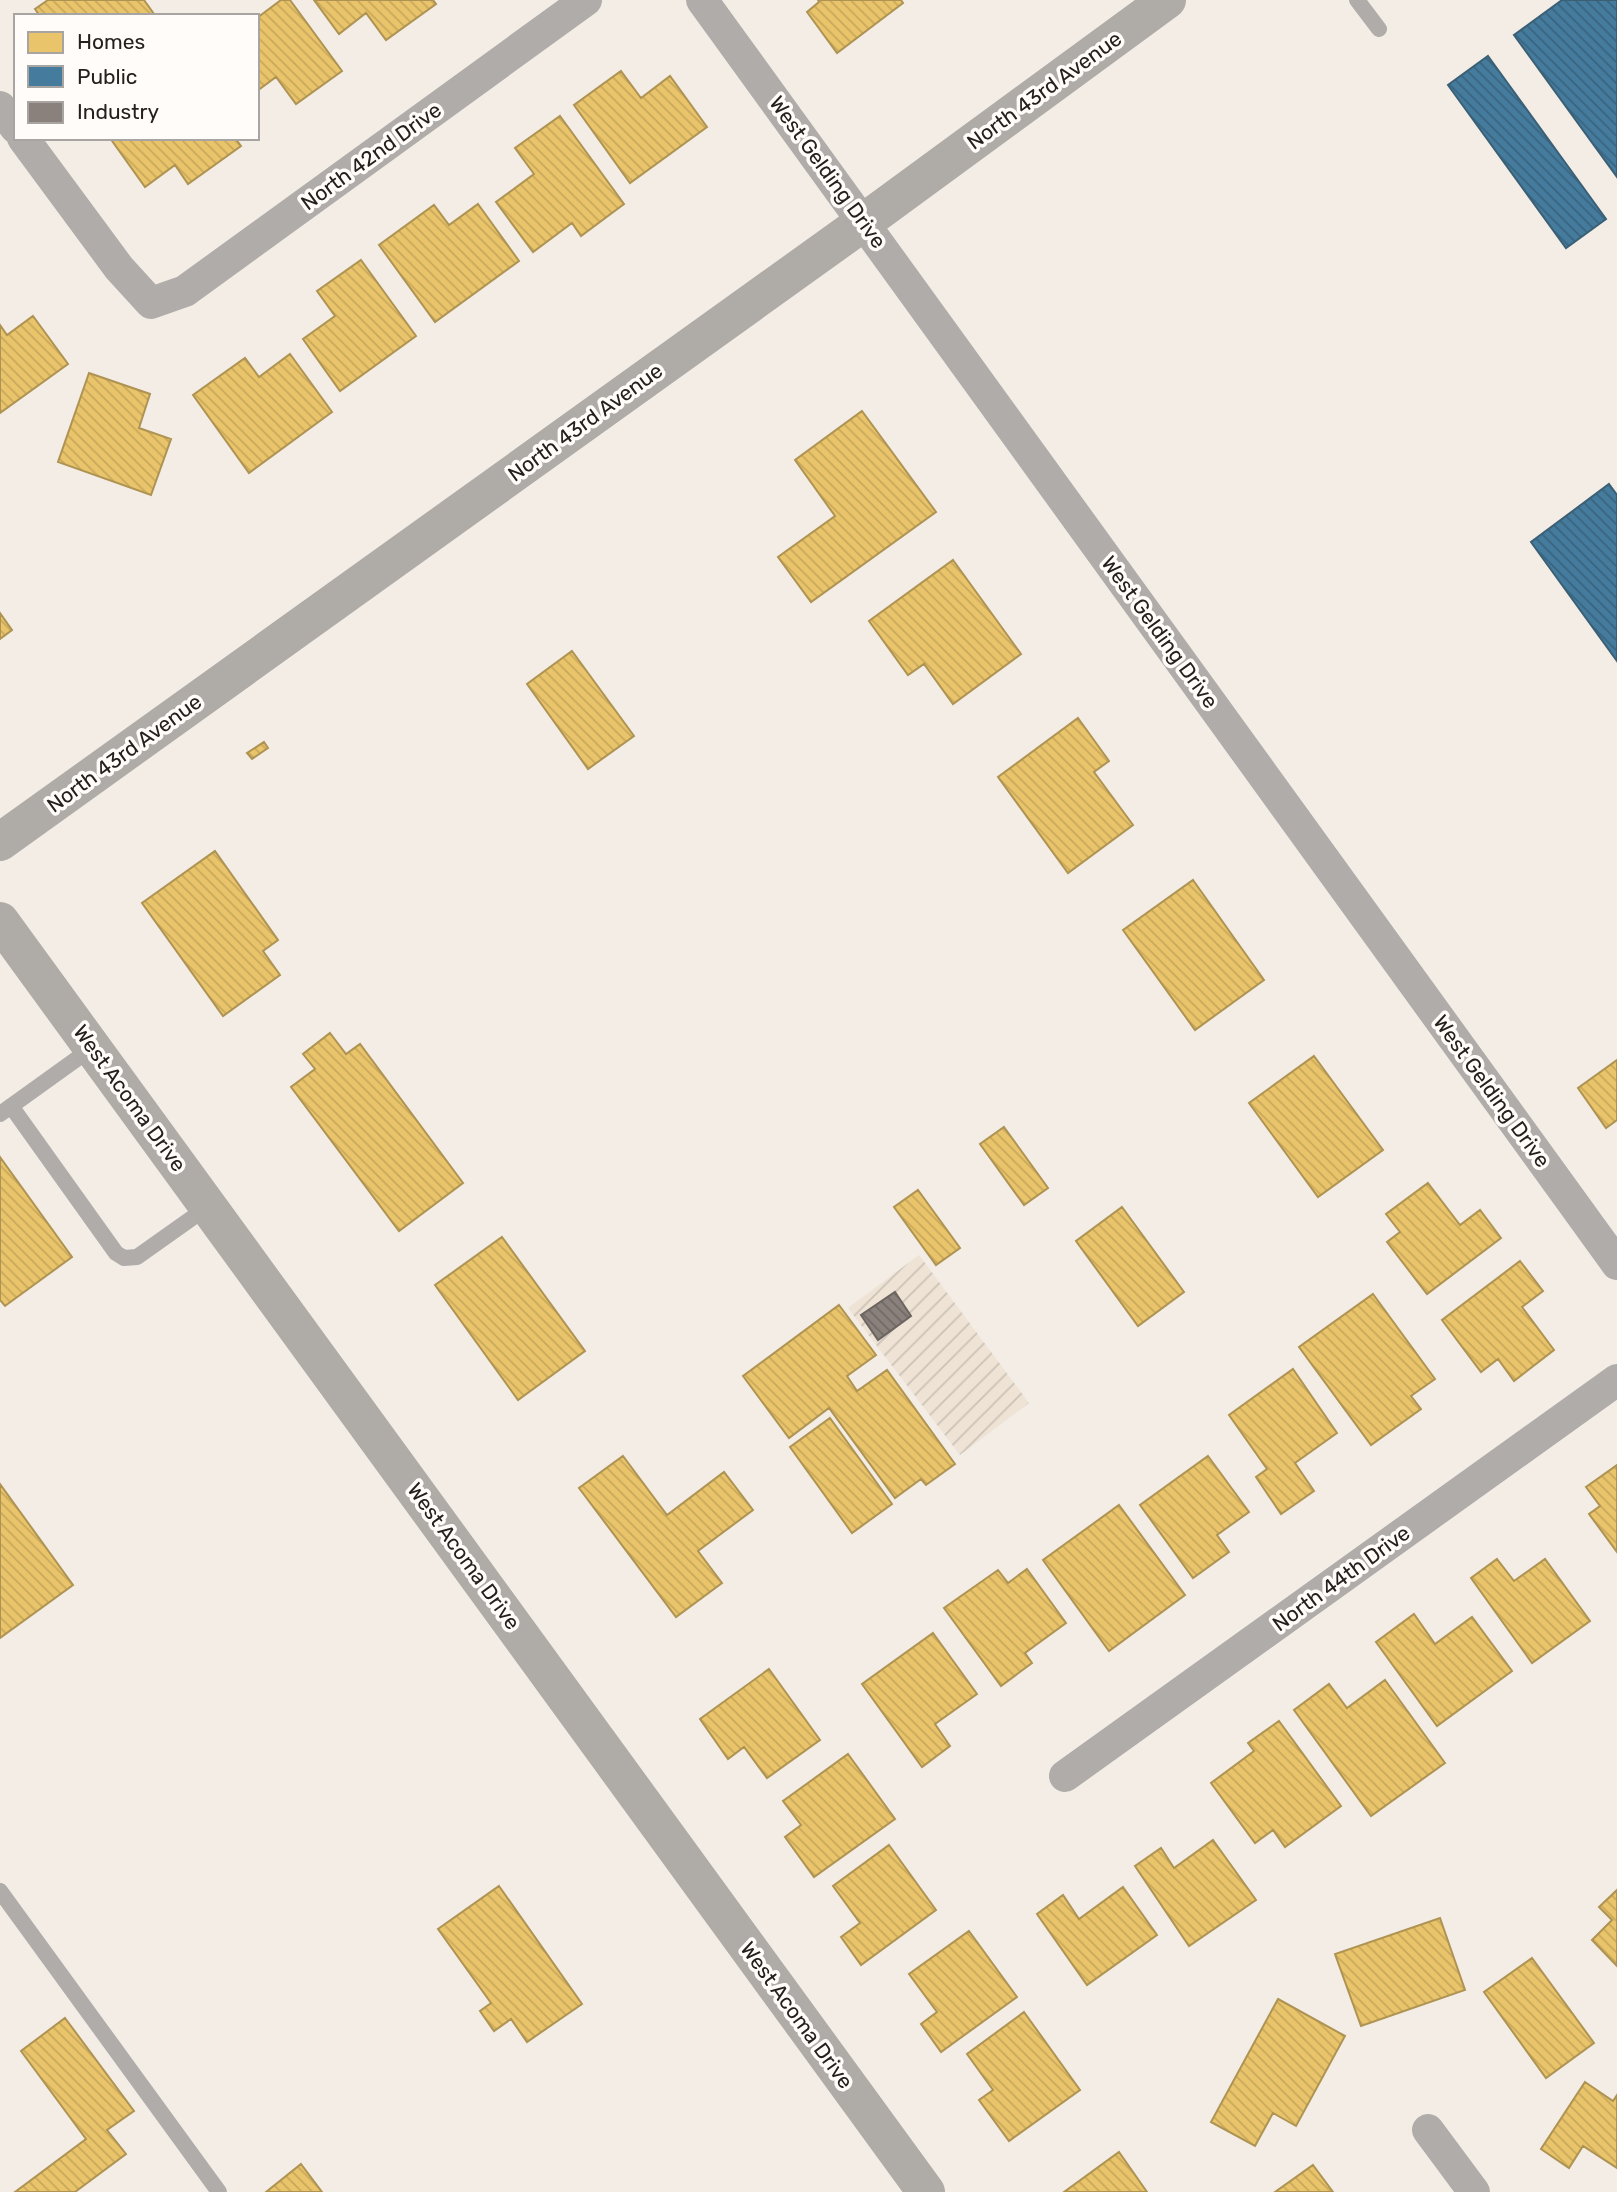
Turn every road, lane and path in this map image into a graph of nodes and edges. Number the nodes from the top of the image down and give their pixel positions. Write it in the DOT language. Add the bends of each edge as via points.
graph roads {
  1 [pos="586,0"];
  2 [pos="702,0"];
  3 [pos="1167,0"];
  4 [pos="1357,0"];
  5 [pos="1379,29"];
  6 [pos="0,107"];
  7 [pos="14,125"];
  8 [pos="24,140"];
  9 [pos="864,222"];
  10 [pos="0,842"];
  11 [pos="0,921"];
  12 [pos="93,1048"];
  13 [pos="5,1110"];
  14 [pos="209,1206"];
  15 [pos="1617,1264"];
  16 [pos="1617,1380"];
  17 [pos="1065,1776"];
  18 [pos="0,1891"];
  19 [pos="1428,2130"];
  20 [pos="219,2192"];
  21 [pos="926,2192"];
  22 [pos="1474,2192"];
  1 -- 8 [label="street, North 42nd Drive" via="185,291 151,303 119,268"];
  2 -- 9 [label="street, West Gelding Drive"];
  3 -- 9 [label="street, North 43rd Avenue"];
  4 -- 5 [label="lane"];
  6 -- 7 [label="street"];
  9 -- 10 [label="street, North 43rd Avenue"];
  9 -- 15 [label="street, West Gelding Drive"];
  11 -- 12 [label="street, West Acoma Drive"];
  12 -- 13 [label="lane"];
  12 -- 14 [label="street, West Acoma Drive"];
  13 -- 14 [label="lane" via="116,1254 124,1258 137,1257"];
  14 -- 21 [label="street, West Acoma Drive"];
  16 -- 17 [label="street, North 44th Drive"];
  18 -- 20 [label="lane"];
  19 -- 22 [label="street"];
}
